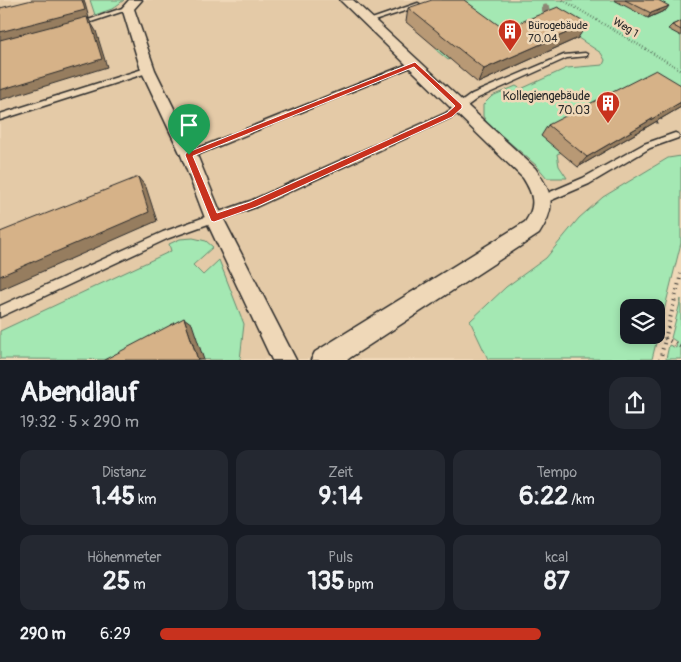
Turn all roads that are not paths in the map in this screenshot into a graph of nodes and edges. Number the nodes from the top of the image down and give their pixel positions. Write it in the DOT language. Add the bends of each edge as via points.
graph roads {
  1 [pos="346,0"];
  2 [pos="429,2"];
  3 [pos="132,4"];
  4 [pos="369,21"];
  5 [pos="74,25"];
  6 [pos="585,54"];
  7 [pos="415,64"];
  8 [pos="148,70"];
  9 [pos="460,106"];
  10 [pos="0,117"];
  11 [pos="675,136"];
  12 [pos="189,155"];
  13 [pos="544,199"];
  14 [pos="214,218"];
  15 [pos="0,312"];
  16 [pos="284,360"];
  17 [pos="324,360"];
  1 -- 4 [label="street"];
  2 -- 4 [label="lane"];
  3 -- 5 [label="lane" via="106,17"];
  3 -- 8 [label="street"];
  4 -- 7 [label="street"];
  6 -- 9 [label="lane" via="566,56 475,96"];
  7 -- 9 [label="street"];
  7 -- 12 [label="lane"];
  8 -- 10 [label="lane"];
  8 -- 12 [label="street"];
  9 -- 13 [label="street" via="529,172"];
  9 -- 14 [label="lane" via="450,115 426,126"];
  11 -- 13 [label="lane" via="647,146 586,181"];
  12 -- 14 [label="street"];
  13 -- 17 [label="street" via="541,216 532,228"];
  14 -- 15 [label="lane" via="166,235"];
  14 -- 16 [label="street"];
}
